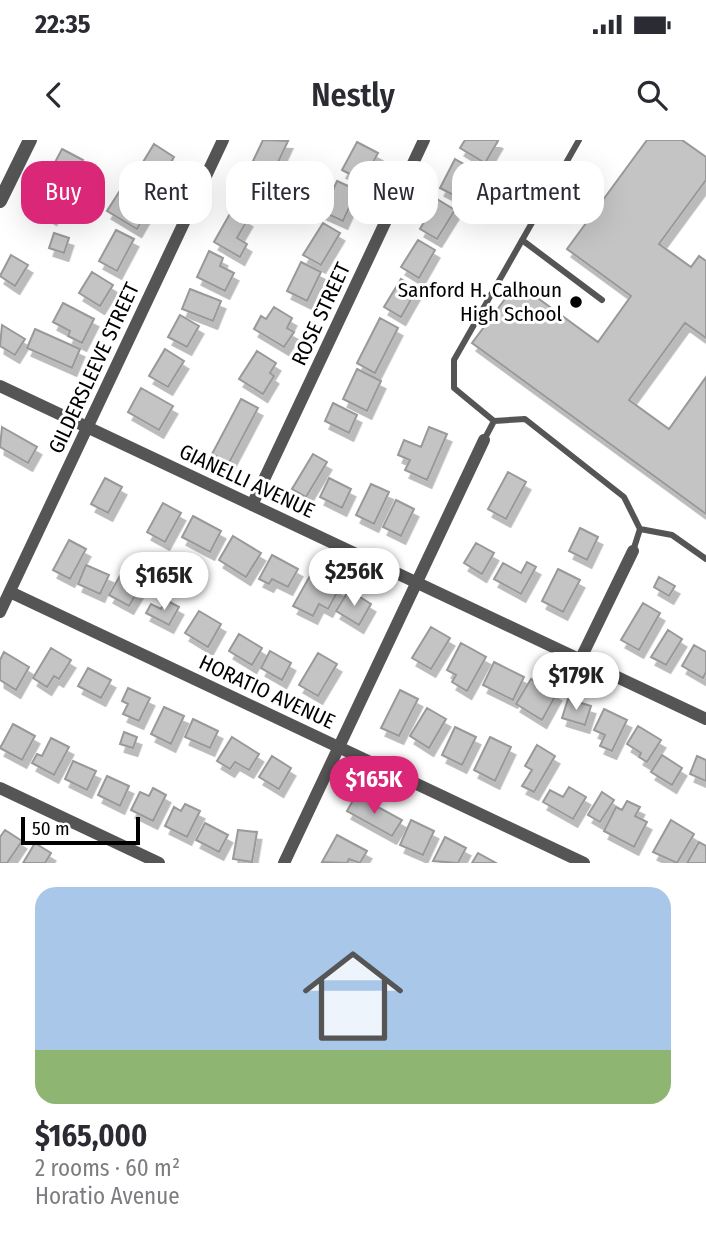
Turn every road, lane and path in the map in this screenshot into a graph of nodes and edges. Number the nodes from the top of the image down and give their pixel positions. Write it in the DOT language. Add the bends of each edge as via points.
graph roads {
  1 [pos="30,140"];
  2 [pos="223,140"];
  3 [pos="424,140"];
  4 [pos="579,140"];
  5 [pos="0,201"];
  6 [pos="522,240"];
  7 [pos="602,300"];
  8 [pos="0,386"];
  9 [pos="494,421"];
  10 [pos="88,428"];
  11 [pos="484,440"];
  12 [pos="252,505"];
  13 [pos="640,529"];
  14 [pos="633,551"];
  15 [pos="706,559"];
  16 [pos="416,583"];
  17 [pos="10,592"];
  18 [pos="0,612"];
  19 [pos="580,660"];
  20 [pos="706,719"];
  21 [pos="339,747"];
  22 [pos="0,788"];
  23 [pos="159,863"];
  24 [pos="284,863"];
  25 [pos="584,863"];
  1 -- 5 [label="street"];
  2 -- 10 [label="street, GILDERSLEEVE STREET"];
  3 -- 12 [label="street, ROSE STREET"];
  4 -- 6 [label="lane"];
  6 -- 7 [label="lane"];
  6 -- 9 [label="lane" via="454,360 454,387"];
  8 -- 10 [label="street, GIANELLI AVENUE"];
  9 -- 11 [label="lane"];
  9 -- 13 [label="lane" via="525,419 624,497"];
  10 -- 12 [label="street, GIANELLI AVENUE"];
  10 -- 17 [label="street, GILDERSLEEVE STREET"];
  11 -- 16 [label="street"];
  12 -- 16 [label="street, GIANELLI AVENUE"];
  13 -- 14 [label="lane"];
  13 -- 15 [label="lane" via="672,535"];
  14 -- 19 [label="street"];
  16 -- 19 [label="street, GIANELLI AVENUE"];
  16 -- 21 [label="street"];
  17 -- 18 [label="street, GILDERSLEEVE STREET"];
  17 -- 21 [label="street, HORATIO AVENUE"];
  19 -- 20 [label="street, GIANELLI AVENUE"];
  21 -- 24 [label="street"];
  21 -- 25 [label="street, HORATIO AVENUE"];
  22 -- 23 [label="street"];
}
